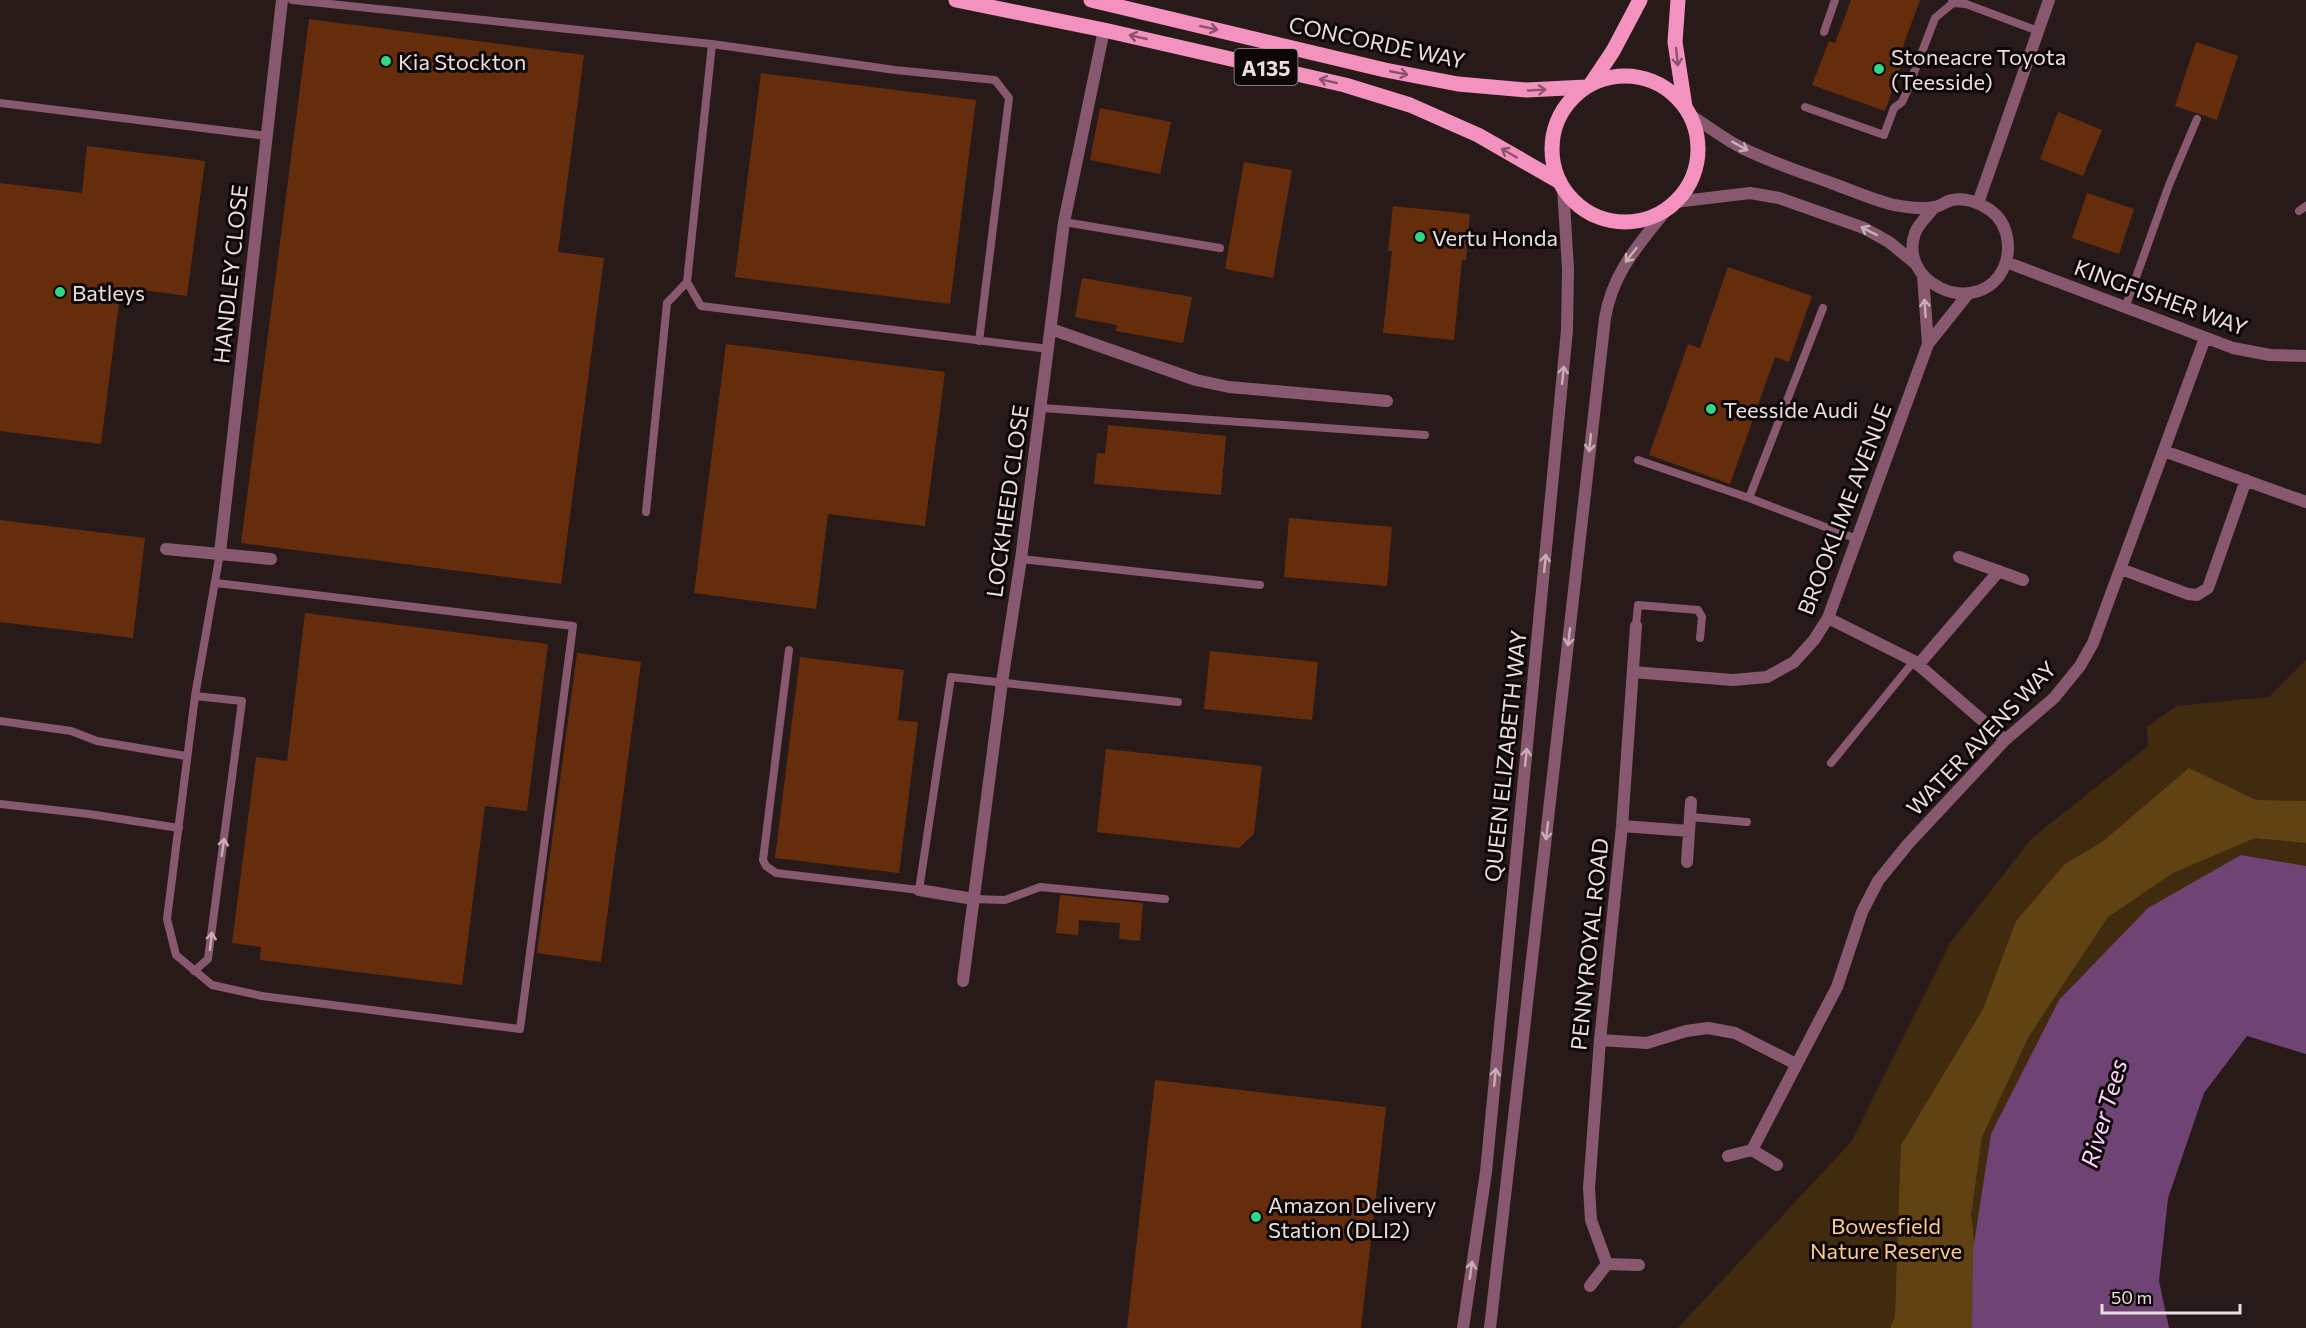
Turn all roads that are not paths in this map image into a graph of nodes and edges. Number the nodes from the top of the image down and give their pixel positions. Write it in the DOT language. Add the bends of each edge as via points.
graph roads {
  1 [pos="282,0"];
  2 [pos="292,0"];
  3 [pos="956,0"];
  4 [pos="1091,0"];
  5 [pos="1640,0"];
  6 [pos="1678,0"];
  7 [pos="1835,0"];
  8 [pos="2049,0"];
  9 [pos="1952,1"];
  10 [pos="1104,30"];
  11 [pos="2038,31"];
  12 [pos="1824,33"];
  13 [pos="712,45"];
  14 [pos="1589,85"];
  15 [pos="0,103"];
  16 [pos="1805,107"];
  17 [pos="1687,111"];
  18 [pos="2198,119"];
  19 [pos="267,136"];
  20 [pos="1561,184"];
  21 [pos="1978,203"];
  22 [pos="1671,205"];
  23 [pos="1934,207"];
  24 [pos="1064,222"];
  25 [pos="1220,248"];
  26 [pos="2006,262"];
  27 [pos="1916,264"];
  28 [pos="1923,276"];
  29 [pos="687,282"];
  30 [pos="1968,294"];
  31 [pos="1823,308"];
  32 [pos="2125,308"];
  33 [pos="1051,329"];
  34 [pos="2205,338"];
  35 [pos="979,341"];
  36 [pos="1928,344"];
  37 [pos="1049,349"];
  38 [pos="2306,356"];
  39 [pos="1388,401"];
  40 [pos="1042,408"];
  41 [pos="1425,435"];
  42 [pos="2164,451"];
  43 [pos="1638,460"];
  44 [pos="2246,480"];
  45 [pos="1749,498"];
  46 [pos="2306,502"];
  47 [pos="646,512"];
  48 [pos="1857,539"];
  49 [pos="166,549"];
  50 [pos="220,553"];
  51 [pos="1959,557"];
  52 [pos="271,559"];
  53 [pos="1022,559"];
  54 [pos="2121,569"];
  55 [pos="1999,571"];
  56 [pos="2023,580"];
  57 [pos="216,583"];
  58 [pos="1260,585"];
  59 [pos="1828,618"];
  60 [pos="1636,626"];
  61 [pos="1700,638"];
  62 [pos="789,650"];
  63 [pos="1916,663"];
  64 [pos="1633,672"];
  65 [pos="1002,682"];
  66 [pos="195,696"];
  67 [pos="1178,702"];
  68 [pos="0,721"];
  69 [pos="2005,740"];
  70 [pos="186,756"];
  71 [pos="1831,763"];
  72 [pos="1691,802"];
  73 [pos="0,804"];
  74 [pos="1690,817"];
  75 [pos="1747,822"];
  76 [pos="1622,826"];
  77 [pos="179,828"];
  78 [pos="1689,831"];
  79 [pos="1687,862"];
  80 [pos="920,890"];
  81 [pos="973,898"];
  82 [pos="1165,899"];
  83 [pos="194,971"];
  84 [pos="963,981"];
  85 [pos="1600,1040"];
  86 [pos="1796,1064"];
  87 [pos="1752,1150"];
  88 [pos="1728,1156"];
  89 [pos="1777,1165"];
  90 [pos="1607,1263"];
  91 [pos="1639,1265"];
  92 [pos="1590,1286"];
  93 [pos="1463,1328"];
  94 [pos="1490,1328"];
  1 -- 19 [label="street, HANDLEY CLOSE"];
  2 -- 13 [label="lane"];
  3 -- 10 [label="main road, A135"];
  4 -- 14 [label="main road, CONCORDE WAY / A135, one-way" via="1458,84 1527,90"];
  5 -- 14 [label="main road, A135" via="1613,51"];
  6 -- 17 [label="main road, one-way" via="1675,42"];
  7 -- 12 [label="lane"];
  8 -- 11 [label="street"];
  9 -- 11 [label="lane"];
  9 -- 16 [label="lane" via="1935,18 1907,91 1894,108 1884,135"];
  20 -- 10 [label="main road, A135, one-way" via="1478,135 1410,105 1345,85"];
  10 -- 24 [label="street, LOCKHEED CLOSE"];
  11 -- 21 [label="street"];
  13 -- 29 [label="lane"];
  13 -- 35 [label="lane" via="995,80 1009,98"];
  14 -- 17 [label="main road, A135" via="1610,77 1636,77 1659,84"];
  14 -- 20 [label="main road, A135" via="1572,99 1558,120 1552,139 1552,156"];
  15 -- 19 [label="lane"];
  17 -- 22 [label="main road" via="1697,134 1698,156 1692,179"];
  17 -- 23 [label="street, one-way" via="1742,148 1778,164 1896,205"];
  18 -- 32 [label="lane" via="2169,185"];
  19 -- 50 [label="street, HANDLEY CLOSE"];
  20 -- 22 [label="main road, A135" via="1583,208 1615,221 1641,220"];
  93 -- 20 [label="street, QUEEN ELIZABETH WAY, one-way" via="1486,1172 1567,330 1568,269"];
  21 -- 23 [label="street" via="1951,200"];
  21 -- 26 [label="street" via="1993,212 2002,224 2008,246"];
  27 -- 22 [label="street, one-way" via="1864,228 1779,198 1750,193"];
  22 -- 94 [label="street, one-way" via="1622,266 1607,310"];
  23 -- 27 [label="street" via="1915,232"];
  24 -- 25 [label="lane"];
  24 -- 33 [label="street, LOCKHEED CLOSE"];
  26 -- 30 [label="street" via="1990,285"];
  26 -- 32 [label="street, KINGFISHER WAY"];
  27 -- 28 [label="street"];
  28 -- 30 [label="street" via="1944,291"];
  36 -- 28 [label="street, one-way"];
  29 -- 35 [label="lane" via="700,306"];
  29 -- 47 [label="lane" via="667,303"];
  30 -- 36 [label="street"];
  31 -- 45 [label="lane"];
  32 -- 34 [label="street, KINGFISHER WAY"];
  33 -- 37 [label="street, LOCKHEED CLOSE"];
  33 -- 39 [label="street" via="1196,380 1229,387"];
  34 -- 38 [label="street, KINGFISHER WAY" via="2270,355"];
  34 -- 42 [label="street, WATER AVENS WAY"];
  35 -- 37 [label="lane"];
  36 -- 48 [label="street, BROOKLIME AVENUE"];
  37 -- 40 [label="street, LOCKHEED CLOSE"];
  40 -- 41 [label="lane"];
  40 -- 53 [label="street, LOCKHEED CLOSE"];
  42 -- 44 [label="street"];
  42 -- 54 [label="street, WATER AVENS WAY"];
  43 -- 45 [label="lane"];
  44 -- 46 [label="street"];
  44 -- 54 [label="street" via="2208,588 2197,596"];
  45 -- 48 [label="lane"];
  48 -- 59 [label="street, BROOKLIME AVENUE"];
  49 -- 50 [label="street"];
  50 -- 52 [label="street"];
  50 -- 57 [label="lane"];
  51 -- 55 [label="street"];
  53 -- 58 [label="lane"];
  53 -- 65 [label="street, LOCKHEED CLOSE"];
  54 -- 69 [label="street, WATER AVENS WAY" via="2080,666 2054,698"];
  55 -- 56 [label="street"];
  55 -- 63 [label="street"];
  57 -- 66 [label="lane"];
  57 -- 83 [label="lane" via="573,626 520,1029 262,996 212,985"];
  59 -- 63 [label="street"];
  59 -- 64 [label="street, BROOKLIME AVENUE" via="1794,662 1767,677 1733,680"];
  60 -- 61 [label="lane" via="1638,605 1698,610 1702,617"];
  60 -- 64 [label="street, PENNYROYAL ROAD"];
  62 -- 80 [label="lane" via="763,860 766,866 776,873"];
  63 -- 69 [label="street"];
  63 -- 71 [label="lane"];
  64 -- 76 [label="street, PENNYROYAL ROAD"];
  65 -- 67 [label="lane"];
  65 -- 80 [label="lane" via="951,677"];
  65 -- 81 [label="street, LOCKHEED CLOSE"];
  66 -- 70 [label="lane"];
  83 -- 66 [label="lane, one-way" via="208,958 242,701"];
  68 -- 70 [label="lane" via="71,731 97,741"];
  69 -- 86 [label="street, WATER AVENS WAY" via="1878,881 1862,912 1837,987"];
  70 -- 77 [label="lane"];
  72 -- 74 [label="street"];
  73 -- 77 [label="lane"];
  74 -- 75 [label="lane"];
  74 -- 78 [label="street"];
  76 -- 78 [label="street"];
  76 -- 85 [label="street, PENNYROYAL ROAD"];
  77 -- 83 [label="lane" via="167,919 176,955"];
  78 -- 79 [label="street"];
  80 -- 81 [label="street"];
  81 -- 82 [label="lane" via="1005,900 1040,888"];
  81 -- 84 [label="street, LOCKHEED CLOSE"];
  85 -- 86 [label="street" via="1647,1043 1708,1028 1736,1033"];
  85 -- 90 [label="street, PENNYROYAL ROAD" via="1589,1188 1591,1220"];
  86 -- 87 [label="street, WATER AVENS WAY"];
  87 -- 88 [label="street"];
  87 -- 89 [label="street"];
  90 -- 91 [label="street"];
  90 -- 92 [label="street"];
}
